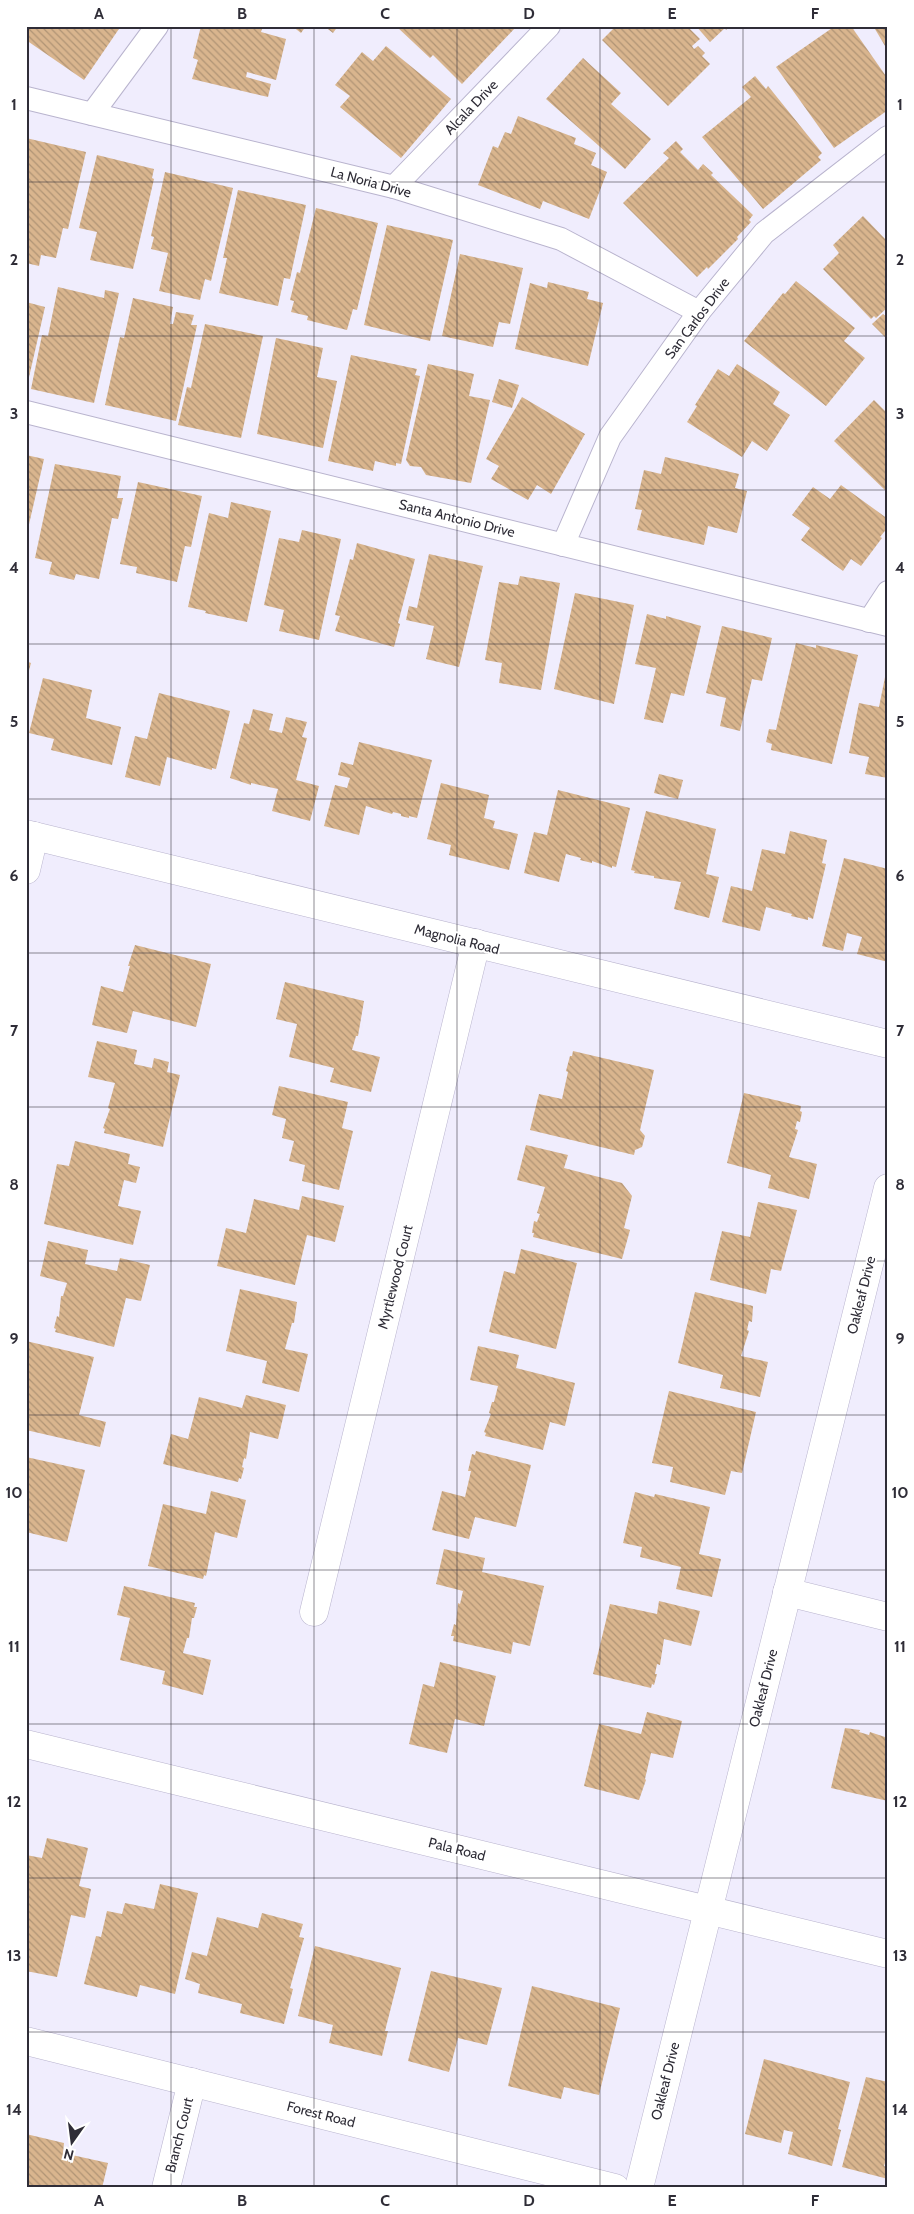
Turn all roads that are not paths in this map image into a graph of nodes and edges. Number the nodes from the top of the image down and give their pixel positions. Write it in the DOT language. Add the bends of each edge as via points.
graph roads {
  1 [pos="157,26"];
  2 [pos="549,26"];
  3 [pos="26,98"];
  4 [pos="92,114"];
  5 [pos="888,137"];
  6 [pos="394,187"];
  7 [pos="699,312"];
  8 [pos="26,412"];
  9 [pos="563,545"];
  10 [pos="888,592"];
  11 [pos="878,623"];
  12 [pos="30,835"];
  13 [pos="26,870"];
  14 [pos="476,943"];
  15 [pos="888,1044"];
  16 [pos="888,1188"];
  17 [pos="787,1592"];
  18 [pos="314,1612"];
  19 [pos="888,1617"];
  20 [pos="26,1744"];
  21 [pos="708,1910"];
  22 [pos="888,1954"];
  23 [pos="26,2041"];
  24 [pos="192,2082"];
  25 [pos="166,2188"];
  26 [pos="615,2188"];
  27 [pos="639,2188"];
  1 -- 4 [label="lane"];
  2 -- 6 [label="lane, Alcala Drive"];
  3 -- 4 [label="lane, La Noria Drive"];
  4 -- 6 [label="lane, La Noria Drive"];
  5 -- 7 [label="lane, San Carlos Drive" via="764,233"];
  6 -- 7 [label="lane, La Noria Drive" via="561,239"];
  7 -- 9 [label="lane, San Carlos Drive" via="610,437"];
  8 -- 9 [label="lane, Santa Antonio Drive"];
  9 -- 11 [label="lane, Santa Antonio Drive"];
  10 -- 11 [label="lane"];
  12 -- 13 [label="street"];
  12 -- 14 [label="street, Magnolia Road"];
  14 -- 15 [label="street, Magnolia Road"];
  14 -- 18 [label="street, Myrtlewood Court"];
  16 -- 17 [label="street, Oakleaf Drive"];
  17 -- 19 [label="street"];
  17 -- 21 [label="street, Oakleaf Drive"];
  20 -- 21 [label="street, Pala Road"];
  21 -- 22 [label="street, Pala Road"];
  21 -- 27 [label="street, Oakleaf Drive"];
  23 -- 24 [label="street, Forest Road"];
  24 -- 25 [label="street, Branch Court"];
  24 -- 26 [label="street, Forest Road"];
}
